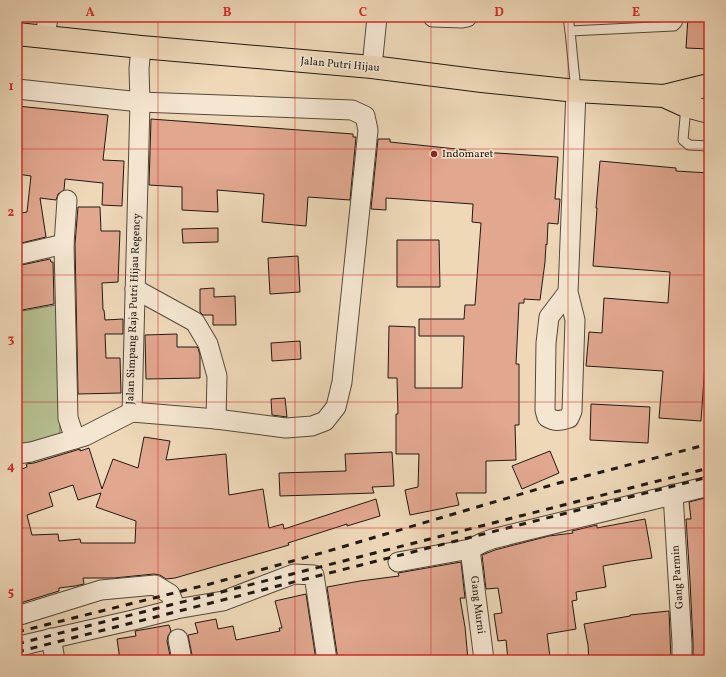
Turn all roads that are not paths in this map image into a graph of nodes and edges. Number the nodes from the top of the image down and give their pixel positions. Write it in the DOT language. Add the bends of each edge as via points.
graph roads {
  1 [pos="377,17"];
  2 [pos="433,17"];
  3 [pos="467,17"];
  4 [pos="568,17"];
  5 [pos="679,17"];
  6 [pos="47,27"];
  7 [pos="570,31"];
  8 [pos="17,34"];
  9 [pos="141,46"];
  10 [pos="372,68"];
  11 [pos="709,85"];
  12 [pos="17,88"];
  13 [pos="576,91"];
  14 [pos="664,96"];
  15 [pos="140,102"];
  16 [pos="686,106"];
  17 [pos="709,112"];
  18 [pos="709,146"];
  19 [pos="67,200"];
  20 [pos="64,244"];
  21 [pos="17,255"];
  22 [pos="135,289"];
  23 [pos="568,292"];
  24 [pos="132,412"];
  25 [pos="216,419"];
  26 [pos="75,439"];
  27 [pos="17,454"];
  28 [pos="709,486"];
  29 [pos="673,494"];
  30 [pos="470,549"];
  31 [pos="398,562"];
  32 [pos="176,609"];
  33 [pos="17,616"];
  34 [pos="51,638"];
  35 [pos="178,639"];
  36 [pos="17,647"];
  37 [pos="55,660"];
  38 [pos="182,660"];
  39 [pos="328,660"];
  40 [pos="484,660"];
  41 [pos="682,660"];
  1 -- 10 [label="street"];
  2 -- 3 [label="street"];
  4 -- 7 [label="lane"];
  5 -- 7 [label="lane" via="674,26"];
  6 -- 8 [label="main road, Jalan Putri Hijau"];
  6 -- 9 [label="main road, Jalan Putri Hijau"];
  7 -- 13 [label="lane"];
  9 -- 10 [label="main road, Jalan Putri Hijau"];
  9 -- 15 [label="street, Jalan Simpang Raja Putri Hijau Regency"];
  10 -- 13 [label="main road, Jalan Putri Hijau"];
  11 -- 14 [label="main road, Jalan Putri Hijau"];
  12 -- 15 [label="street"];
  13 -- 14 [label="main road, Jalan Putri Hijau"];
  13 -- 23 [label="street"];
  14 -- 16 [label="main road, Jalan Putri Hijau"];
  15 -- 22 [label="street, Jalan Simpang Raja Putri Hijau Regency"];
  15 -- 25 [label="street" via="352,110 365,116 368,130 342,382 336,407 325,421 312,426 286,428"];
  16 -- 17 [label="main road, Jalan Putri Hijau"];
  16 -- 18 [label="lane" via="683,140 689,145"];
  19 -- 20 [label="street"];
  20 -- 21 [label="street"];
  20 -- 26 [label="street" via="68,418"];
  22 -- 24 [label="street, Jalan Simpang Raja Putri Hijau Regency"];
  22 -- 25 [label="street" via="195,322 208,344 217,376"];
  23 -- 23 [label="street" via="575,320 572,411 569,418 562,421 547,417 545,410 546,343 549,317"];
  24 -- 25 [label="street"];
  24 -- 26 [label="street, Jalan Simpang Raja Putri Hijau Regency"];
  26 -- 27 [label="street, Jalan Simpang Raja Putri Hijau Regency"];
  28 -- 29 [label="street"];
  29 -- 30 [label="street" via="492,539"];
  29 -- 41 [label="street, Gang Parmin"];
  30 -- 31 [label="street"];
  30 -- 40 [label="street, Gang Murni"];
  32 -- 33 [label="street" via="170,594 155,585 101,590"];
  32 -- 34 [label="street"];
  32 -- 39 [label="street" via="223,601 294,574 314,575"];
  34 -- 36 [label="street"];
  34 -- 37 [label="street"];
  35 -- 38 [label="street"];
}
